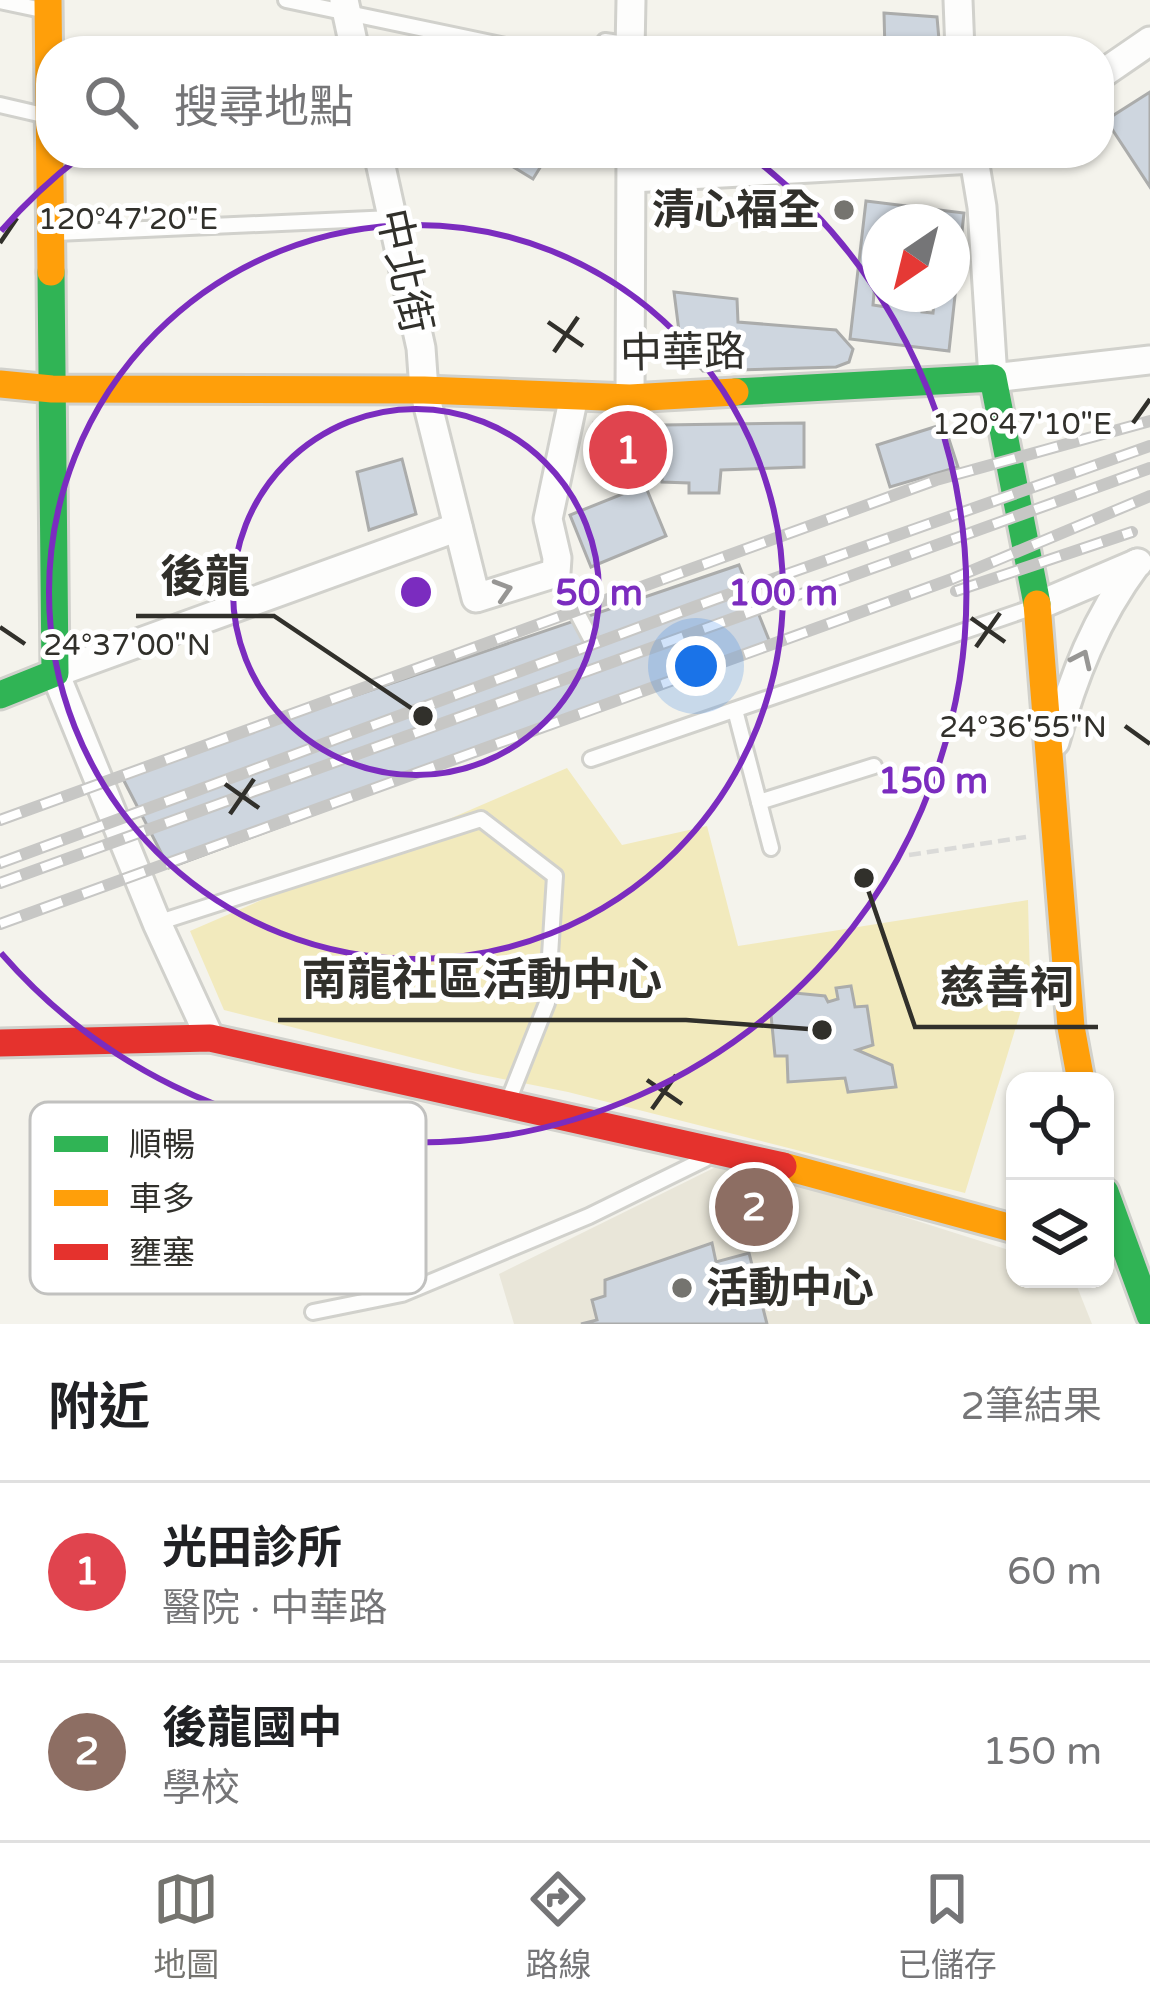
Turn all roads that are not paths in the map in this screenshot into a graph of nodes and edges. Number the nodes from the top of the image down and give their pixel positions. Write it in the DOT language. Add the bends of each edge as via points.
graph roads {
  1 [pos="286,0"];
  2 [pos="632,0"];
  3 [pos="958,0"];
  4 [pos="0,2"];
  5 [pos="47,6"];
  6 [pos="345,6"];
  7 [pos="47,36"];
  8 [pos="352,36"];
  9 [pos="468,36"];
  10 [pos="631,36"];
  11 [pos="959,36"];
  12 [pos="1150,41"];
  13 [pos="1114,66"];
  14 [pos="0,105"];
  15 [pos="36,113"];
  16 [pos="49,168"];
  17 [pos="381,168"];
  18 [pos="631,168"];
  19 [pos="978,168"];
  20 [pos="392,218"];
  21 [pos="50,234"];
  22 [pos="1150,360"];
  23 [pos="993,378"];
  24 [pos="0,384"];
  25 [pos="52,388"];
  26 [pos="424,390"];
  27 [pos="574,396"];
  28 [pos="630,398"];
  29 [pos="458,527"];
  30 [pos="1143,560"];
  31 [pos="556,573"];
  32 [pos="1037,606"];
  33 [pos="590,637"];
  34 [pos="55,673"];
  35 [pos="0,695"];
  36 [pos="735,710"];
  37 [pos="590,759"];
  38 [pos="1050,764"];
  39 [pos="874,766"];
  40 [pos="759,802"];
  41 [pos="771,848"];
  42 [pos="157,923"];
  43 [pos="210,1037"];
  44 [pos="0,1043"];
  45 [pos="1079,1072"];
  46 [pos="508,1104"];
  47 [pos="720,1152"];
  48 [pos="1006,1227"];
  49 [pos="1115,1247"];
  50 [pos="426,1284"];
  51 [pos="402,1294"];
  52 [pos="313,1312"];
  53 [pos="1150,1315"];
  1 -- 6 [label="lane"];
  2 -- 10 [label="street"];
  3 -- 11 [label="street"];
  4 -- 5 [label="lane"];
  5 -- 7 [label="main road"];
  6 -- 8 [label="street"];
  6 -- 9 [label="lane"];
  12 -- 13 [label="street"];
  14 -- 15 [label="lane"];
  16 -- 21 [label="main road"];
  17 -- 20 [label="street, 中北街"];
  18 -- 28 [label="street"];
  19 -- 23 [label="street"];
  20 -- 21 [label="lane"];
  20 -- 26 [label="street, 中北街"];
  21 -- 25 [label="main road"];
  22 -- 23 [label="street, 中華路"];
  23 -- 28 [label="main road, 中華路"];
  23 -- 32 [label="main road"];
  24 -- 25 [label="main road, 中華路"];
  25 -- 26 [label="main road, 中華路"];
  25 -- 34 [label="main road"];
  26 -- 27 [label="main road, 中華路"];
  26 -- 29 [label="street, 中北街"];
  27 -- 28 [label="main road, 中華路"];
  27 -- 31 [label="street" via="548,519"];
  29 -- 31 [label="street, 中北街, one-way" via="476,598"];
  29 -- 34 [label="street"];
  30 -- 32 [label="street"];
  38 -- 30 [label="street, one-way" via="1073,678 1111,598"];
  31 -- 33 [label="lane"];
  32 -- 36 [label="lane"];
  32 -- 38 [label="main road"];
  34 -- 35 [label="main road"];
  34 -- 42 [label="street"];
  36 -- 37 [label="lane"];
  36 -- 40 [label="lane"];
  38 -- 45 [label="main road"];
  39 -- 40 [label="lane"];
  40 -- 41 [label="lane"];
  42 -- 43 [label="street"];
  42 -- 46 [label="lane" via="481,819 555,875 547,1003"];
  43 -- 44 [label="main road"];
  43 -- 46 [label="main road"];
  46 -- 47 [label="main road"];
  47 -- 48 [label="main road"];
  47 -- 50 [label="lane"];
  49 -- 53 [label="main road"];
  51 -- 52 [label="lane"];
}
